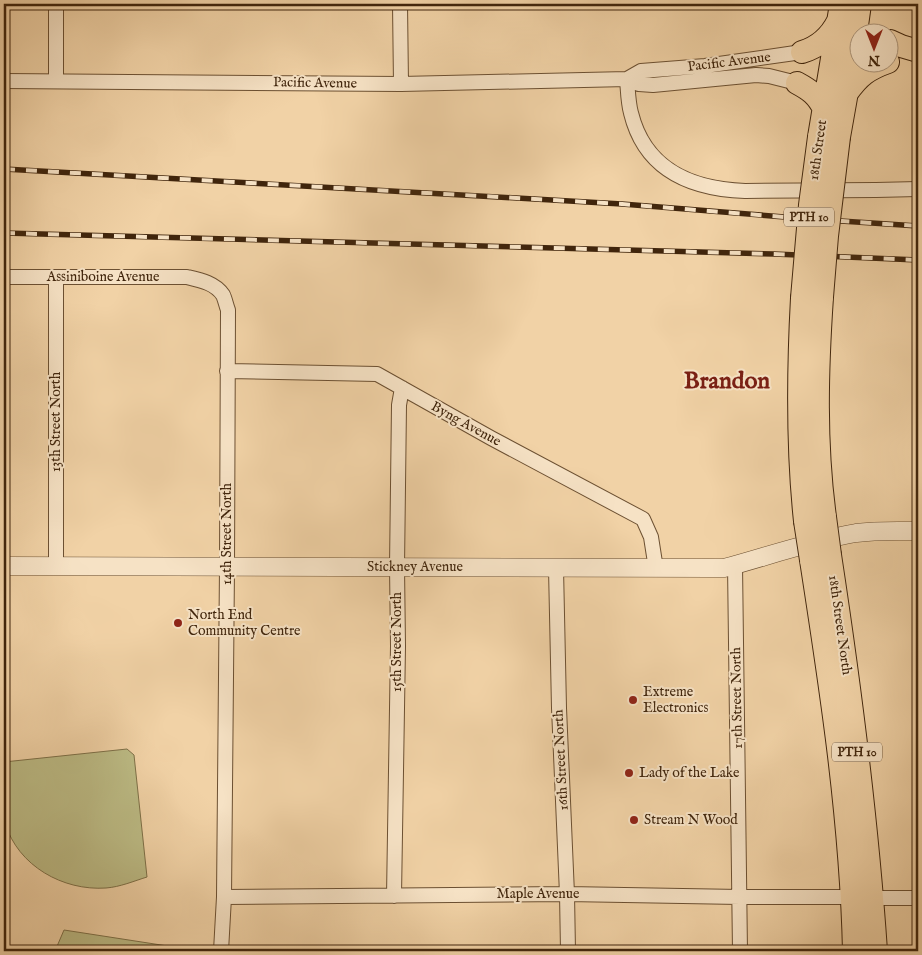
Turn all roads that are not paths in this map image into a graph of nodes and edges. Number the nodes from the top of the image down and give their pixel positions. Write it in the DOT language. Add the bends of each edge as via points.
graph roads {
  1 [pos="56,4"];
  2 [pos="400,4"];
  3 [pos="850,10"];
  4 [pos="864,22"];
  5 [pos="900,46"];
  6 [pos="918,51"];
  7 [pos="802,52"];
  8 [pos="918,57"];
  9 [pos="900,60"];
  10 [pos="867,72"];
  11 [pos="627,78"];
  12 [pos="4,81"];
  13 [pos="56,81"];
  14 [pos="796,83"];
  15 [pos="401,84"];
  16 [pos="847,94"];
  17 [pos="824,109"];
  18 [pos="829,137"];
  19 [pos="918,189"];
  20 [pos="4,277"];
  21 [pos="56,277"];
  22 [pos="201,280"];
  23 [pos="812,298"];
  24 [pos="227,371"];
  25 [pos="402,388"];
  26 [pos="918,531"];
  27 [pos="821,552"];
  28 [pos="735,565"];
  29 [pos="4,566"];
  30 [pos="56,566"];
  31 [pos="227,567"];
  32 [pos="397,567"];
  33 [pos="556,568"];
  34 [pos="656,569"];
  35 [pos="567,894"];
  36 [pos="394,896"];
  37 [pos="224,897"];
  38 [pos="740,897"];
  39 [pos="862,897"];
  40 [pos="918,898"];
  41 [pos="221,951"];
  42 [pos="568,951"];
  43 [pos="740,951"];
  44 [pos="854,951"];
  45 [pos="876,951"];
  1 -- 13 [label="street"];
  2 -- 15 [label="street"];
  3 -- 4 [label="main road"];
  3 -- 7 [label="main road" via="824,41"];
  3 -- 16 [label="main road, 18th Street / PTH 10"];
  3 -- 17 [label="main road, 18th Street / PTH 10"];
  5 -- 6 [label="main road"];
  7 -- 11 [label="street, Pacific Avenue" via="705,66 641,71"];
  8 -- 9 [label="main road"];
  10 -- 16 [label="main road" via="855,81"];
  11 -- 14 [label="street, Pacific Avenue" via="639,84 653,85 756,75"];
  11 -- 15 [label="street, Pacific Avenue"];
  11 -- 19 [label="street" via="631,114 644,144 664,168 697,184 729,190"];
  12 -- 13 [label="street, Pacific Avenue"];
  13 -- 15 [label="street, Pacific Avenue"];
  14 -- 17 [label="main road" via="818,98"];
  16 -- 18 [label="main road, 18th Street / PTH 10"];
  17 -- 18 [label="main road, 18th Street / PTH 10"];
  18 -- 23 [label="main road, 18th Street / PTH 10, bridge" via="827,236"];
  20 -- 21 [label="street, Assiniboine Avenue"];
  21 -- 22 [label="street, Assiniboine Avenue" via="187,277"];
  21 -- 30 [label="street, 13th Street North"];
  22 -- 24 [label="street, 14th Street North" via="223,295 228,310"];
  23 -- 27 [label="main road, 18th Street North / PTH 10, bridge" via="819,343 815,519"];
  24 -- 25 [label="street, Byng Avenue" via="377,374"];
  24 -- 31 [label="street, 14th Street North"];
  25 -- 32 [label="street, 15th Street North" via="399,405"];
  25 -- 34 [label="street, Byng Avenue" via="643,520"];
  26 -- 27 [label="street, Stickney Avenue" via="856,533"];
  27 -- 28 [label="street, Stickney Avenue"];
  27 -- 39 [label="main road, 18th Street North / PTH 10" via="855,733 866,826"];
  28 -- 34 [label="street, Stickney Avenue"];
  28 -- 38 [label="street, 17th Street North"];
  29 -- 30 [label="street, Stickney Avenue"];
  30 -- 31 [label="street, Stickney Avenue"];
  31 -- 32 [label="street, Stickney Avenue"];
  31 -- 37 [label="street, 14th Street North"];
  32 -- 33 [label="street, Stickney Avenue"];
  32 -- 36 [label="street, 15th Street North"];
  33 -- 34 [label="street, Stickney Avenue"];
  33 -- 35 [label="street, 16th Street North"];
  35 -- 36 [label="street, Maple Avenue"];
  35 -- 38 [label="street, Maple Avenue"];
  35 -- 42 [label="street, 16th Street North"];
  36 -- 37 [label="street, Maple Avenue"];
  37 -- 41 [label="street, 14th Street North"];
  38 -- 39 [label="street, Maple Avenue"];
  38 -- 43 [label="street, 17th Street North"];
  39 -- 40 [label="street, Maple Avenue"];
  39 -- 44 [label="main road, 18th Street North / PTH 10"];
  39 -- 45 [label="main road, 18th Street North / PTH 10"];
}
